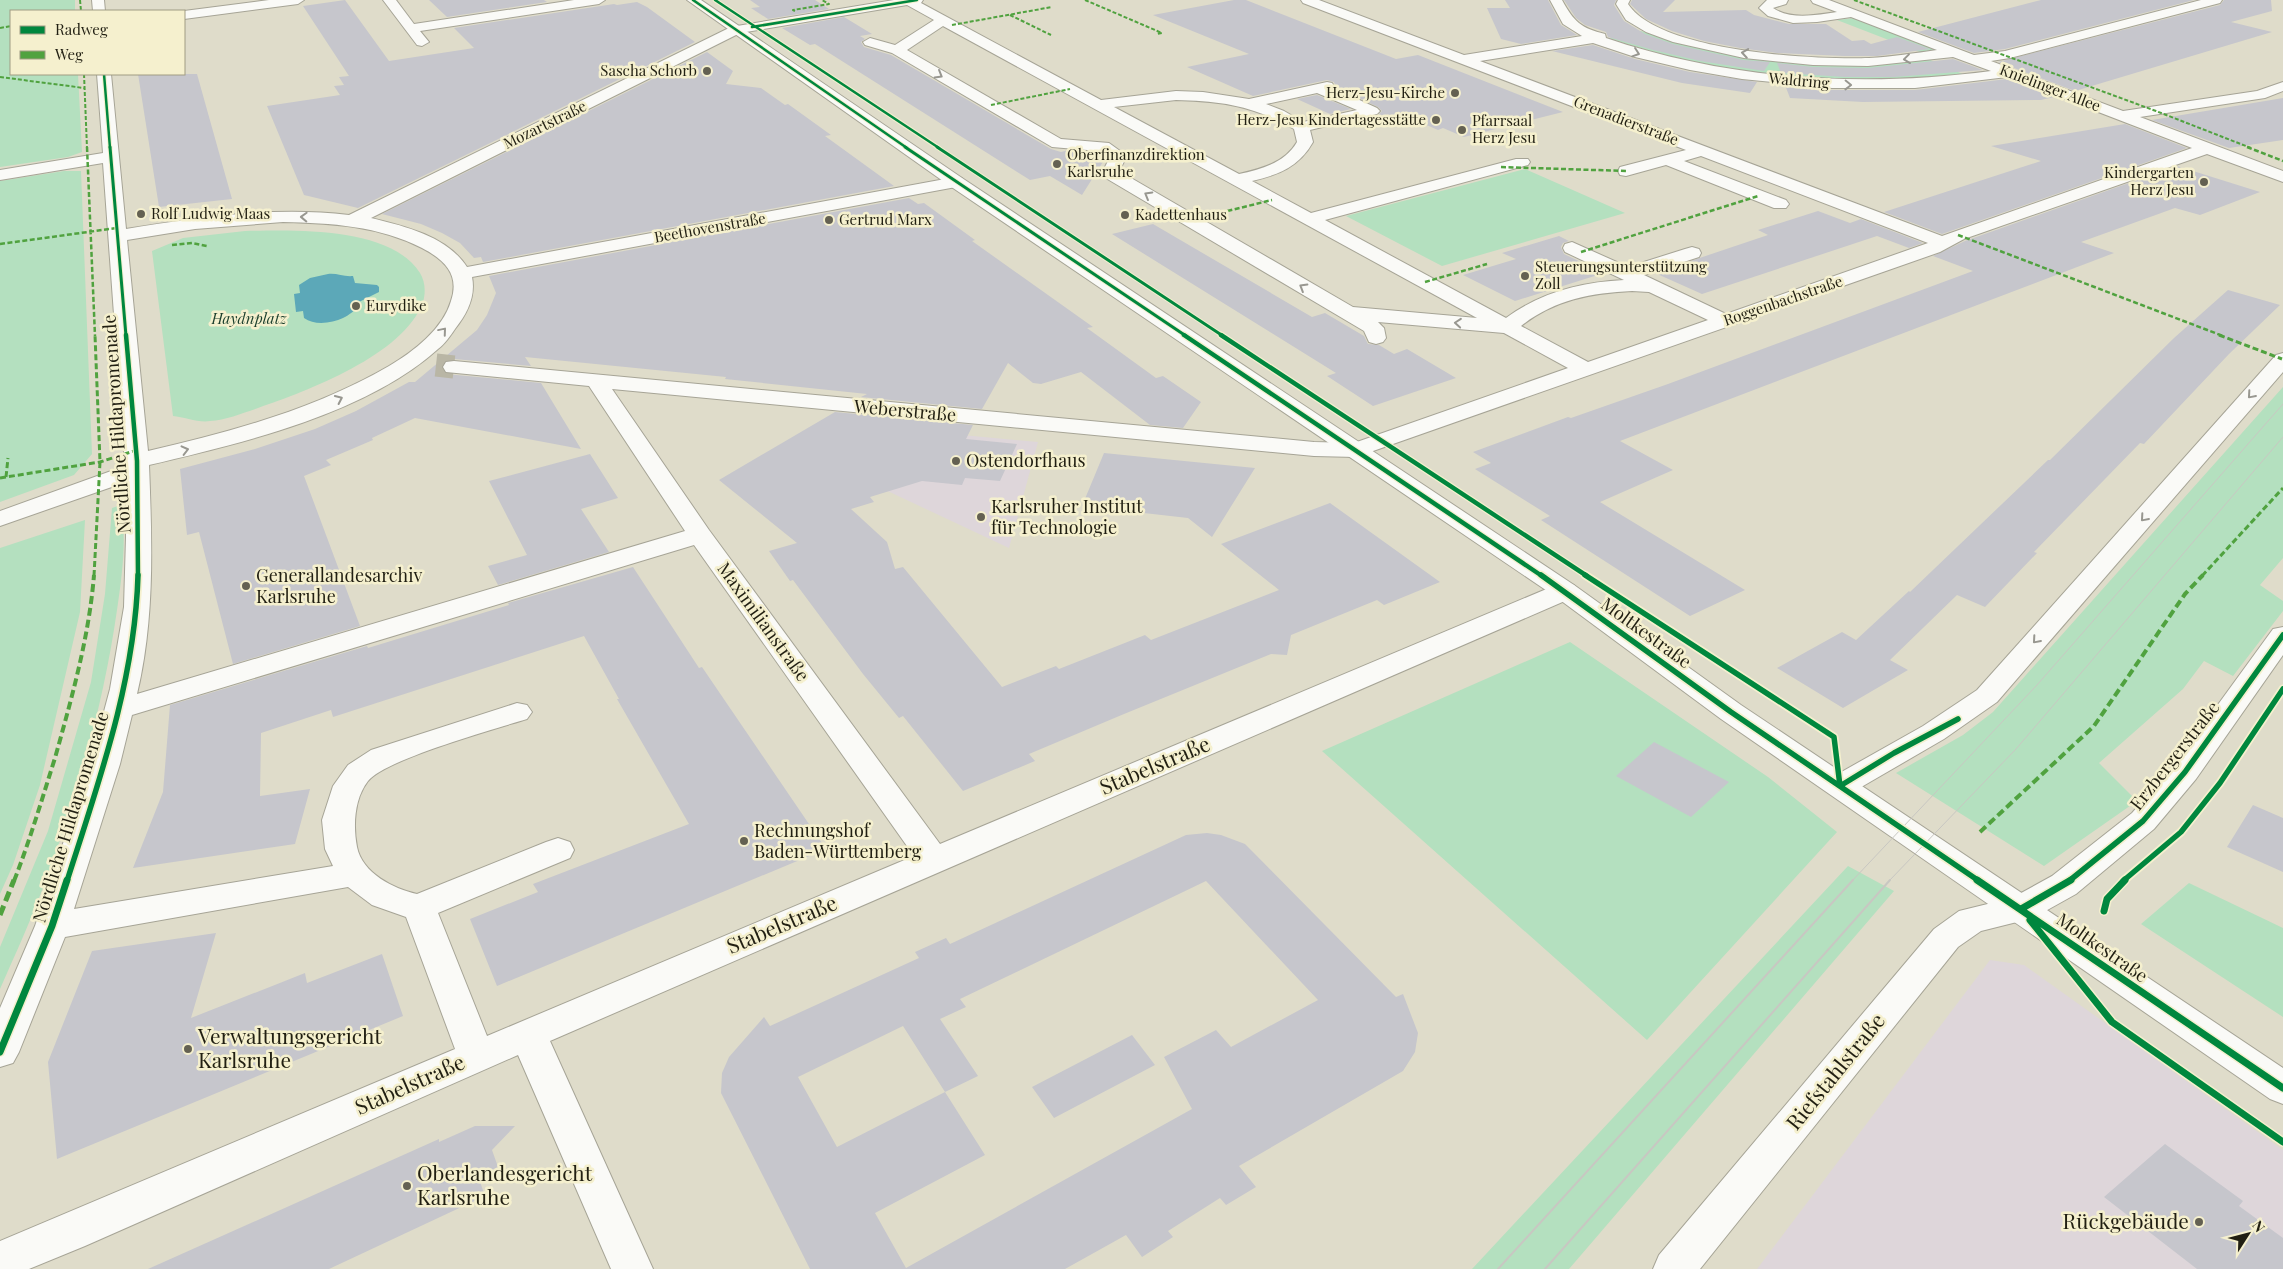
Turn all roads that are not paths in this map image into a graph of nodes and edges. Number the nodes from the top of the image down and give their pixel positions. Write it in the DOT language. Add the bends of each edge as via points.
graph roads {
  1 [pos="298,0"];
  2 [pos="389,0"];
  3 [pos="599,0"];
  4 [pos="693,0"];
  5 [pos="1556,0"];
  6 [pos="1624,0"];
  7 [pos="2216,0"];
  8 [pos="912,1"];
  9 [pos="1313,1"];
  10 [pos="1782,1"];
  11 [pos="1822,2"];
  12 [pos="1850,7"];
  13 [pos="185,15"];
  14 [pos="943,20"];
  15 [pos="412,28"];
  16 [pos="1649,28"];
  17 [pos="736,30"];
  18 [pos="1593,38"];
  19 [pos="870,42"];
  20 [pos="424,44"];
  21 [pos="897,50"];
  22 [pos="1955,52"];
  23 [pos="1466,59"];
  24 [pos="1973,59"];
  25 [pos="2009,73"];
  26 [pos="104,75"];
  27 [pos="2283,86"];
  28 [pos="1250,103"];
  29 [pos="1098,105"];
  30 [pos="2121,116"];
  31 [pos="1302,127"];
  32 [pos="1162,140"];
  33 [pos="1125,148"];
  34 [pos="2207,148"];
  35 [pos="1702,150"];
  36 [pos="111,157"];
  37 [pos="1667,160"];
  38 [pos="1522,162"];
  39 [pos="1626,172"];
  40 [pos="0,175"];
  41 [pos="2283,177"];
  42 [pos="1236,180"];
  43 [pos="956,182"];
  44 [pos="1780,204"];
  45 [pos="375,209"];
  46 [pos="1309,219"];
  47 [pos="353,220"];
  48 [pos="117,230"];
  49 [pos="1944,243"];
  50 [pos="1572,248"];
  51 [pos="1692,253"];
  52 [pos="463,273"];
  53 [pos="1627,274"];
  54 [pos="1652,286"];
  55 [pos="1348,313"];
  56 [pos="1726,321"];
  57 [pos="1506,326"];
  58 [pos="1376,338"];
  59 [pos="2283,359"];
  60 [pos="407,364"];
  61 [pos="1587,370"];
  62 [pos="596,382"];
  63 [pos="1356,450"];
  64 [pos="137,465"];
  65 [pos="0,519"];
  66 [pos="700,534"];
  67 [pos="1565,591"];
  68 [pos="2283,635"];
  69 [pos="119,709"];
  70 [pos="517,712"];
  71 [pos="1840,786"];
  72 [pos="558,850"];
  73 [pos="934,860"];
  74 [pos="354,874"];
  75 [pos="419,907"];
  76 [pos="2021,909"];
  77 [pos="52,926"];
  78 [pos="528,1034"];
  79 [pos="0,1052"];
  80 [pos="476,1056"];
  81 [pos="2283,1088"];
  82 [pos="0,1261"];
  83 [pos="632,1269"];
  84 [pos="1674,1269"];
  1 -- 13 [label="street"];
  2 -- 15 [label="street"];
  3 -- 15 [label="street"];
  4 -- 17 [label="street, Moltkestraße"];
  5 -- 18 [label="street, Waldring" via="1556,6 1568,22"];
  6 -- 16 [label="street, Waldring" via="1622,4 1630,16"];
  7 -- 24 [label="street" via="2005,55"];
  8 -- 14 [label="street"];
  8 -- 17 [label="street, Mozartstraße"];
  9 -- 23 [label="street, Grenadierstraße"];
  10 -- 12 [label="street" via="1765,8 1780,16 1801,19"];
  11 -- 12 [label="street, Knielinger Allee"];
  12 -- 22 [label="street, Knielinger Allee"];
  14 -- 21 [label="street"];
  14 -- 29 [label="street"];
  15 -- 20 [label="street"];
  16 -- 18 [label="street, Waldring"];
  22 -- 16 [label="street, Waldring, one-way" via="1866,62 1788,59 1704,46"];
  17 -- 43 [label="street, Moltkestraße"];
  17 -- 45 [label="street, Mozartstraße"];
  18 -- 23 [label="street, Waldring"];
  18 -- 25 [label="street, Waldring, one-way" via="1645,56 1703,70 1824,84 1909,84"];
  19 -- 21 [label="street"];
  21 -- 33 [label="street, one-way" via="1058,144"];
  22 -- 24 [label="street, Knielinger Allee"];
  23 -- 35 [label="street, Grenadierstraße"];
  24 -- 25 [label="street, Knielinger Allee"];
  25 -- 30 [label="street, Knielinger Allee"];
  26 -- 36 [label="street, Nördliche Hildapromenade"];
  27 -- 30 [label="street" via="2260,95"];
  28 -- 29 [label="street" via="1180,96 1141,97"];
  28 -- 31 [label="street" via="1284,115"];
  28 -- 31 [label="street" via="1323,87 1372,111"];
  29 -- 32 [label="street"];
  30 -- 34 [label="street, Knielinger Allee"];
  31 -- 42 [label="street" via="1305,142 1297,156 1275,169"];
  32 -- 33 [label="street"];
  32 -- 42 [label="street"];
  55 -- 33 [label="street, one-way" via="1110,172"];
  34 -- 41 [label="street, Knielinger Allee"];
  34 -- 49 [label="street, Roggenbachstraße" via="1958,235"];
  35 -- 37 [label="street"];
  35 -- 49 [label="street, Grenadierstraße"];
  36 -- 40 [label="street"];
  36 -- 48 [label="street, Nördliche Hildapromenade"];
  37 -- 39 [label="street"];
  37 -- 44 [label="street"];
  38 -- 46 [label="street"];
  42 -- 46 [label="street"];
  43 -- 52 [label="street, Beethovenstraße"];
  43 -- 63 [label="street, Moltkestraße"];
  45 -- 47 [label="street, Mozartstraße"];
  45 -- 48 [label="street" via="323,202 267,203 208,209"];
  46 -- 57 [label="street"];
  47 -- 48 [label="street, one-way" via="255,218"];
  47 -- 52 [label="street" via="414,237 435,247 454,259"];
  48 -- 64 [label="street, Nördliche Hildapromenade"];
  49 -- 56 [label="street, Roggenbachstraße"];
  50 -- 53 [label="street"];
  51 -- 53 [label="street"];
  60 -- 52 [label="street, one-way" via="430,345 455,316 464,287"];
  53 -- 54 [label="street"];
  54 -- 56 [label="street"];
  54 -- 57 [label="street" via="1599,288 1555,297 1533,306"];
  57 -- 55 [label="street, one-way"];
  55 -- 58 [label="street" via="1374,328"];
  56 -- 61 [label="street, Roggenbachstraße"];
  57 -- 61 [label="street"];
  59 -- 71 [label="street, one-way" via="1987,696 1958,719"];
  60 -- 62 [label="street, Weberstraße"];
  64 -- 60 [label="street, one-way" via="295,417 380,380"];
  61 -- 63 [label="street, Roggenbachstraße"];
  62 -- 63 [label="street, Weberstraße" via="1304,448"];
  62 -- 66 [label="street, Maximilianstraße"];
  63 -- 67 [label="street, Moltkestraße"];
  64 -- 65 [label="street"];
  64 -- 69 [label="street, Nördliche Hildapromenade" via="139,537 136,607"];
  66 -- 69 [label="street"];
  66 -- 73 [label="street, Maximilianstraße"];
  67 -- 71 [label="street, Moltkestraße" via="1731,712"];
  67 -- 73 [label="street, Stabelstraße"];
  68 -- 76 [label="street, Erzbergerstraße" via="2184,772 2143,821 2064,885"];
  69 -- 77 [label="street, Nördliche Hildapromenade" via="105,764"];
  70 -- 74 [label="street" via="382,757 359,772 349,786 338,820 341,849"];
  71 -- 76 [label="street, Moltkestraße"];
  72 -- 75 [label="street"];
  73 -- 78 [label="street, Stabelstraße"];
  74 -- 75 [label="street" via="394,902"];
  74 -- 77 [label="street"];
  75 -- 80 [label="street"];
  76 -- 81 [label="street, Moltkestraße"];
  76 -- 84 [label="street, Riefstahlstraße" via="1971,920 1946,938"];
  77 -- 79 [label="street, Nördliche Hildapromenade"];
  78 -- 80 [label="street, Stabelstraße"];
  78 -- 83 [label="street"];
  80 -- 82 [label="street, Stabelstraße"];
}
